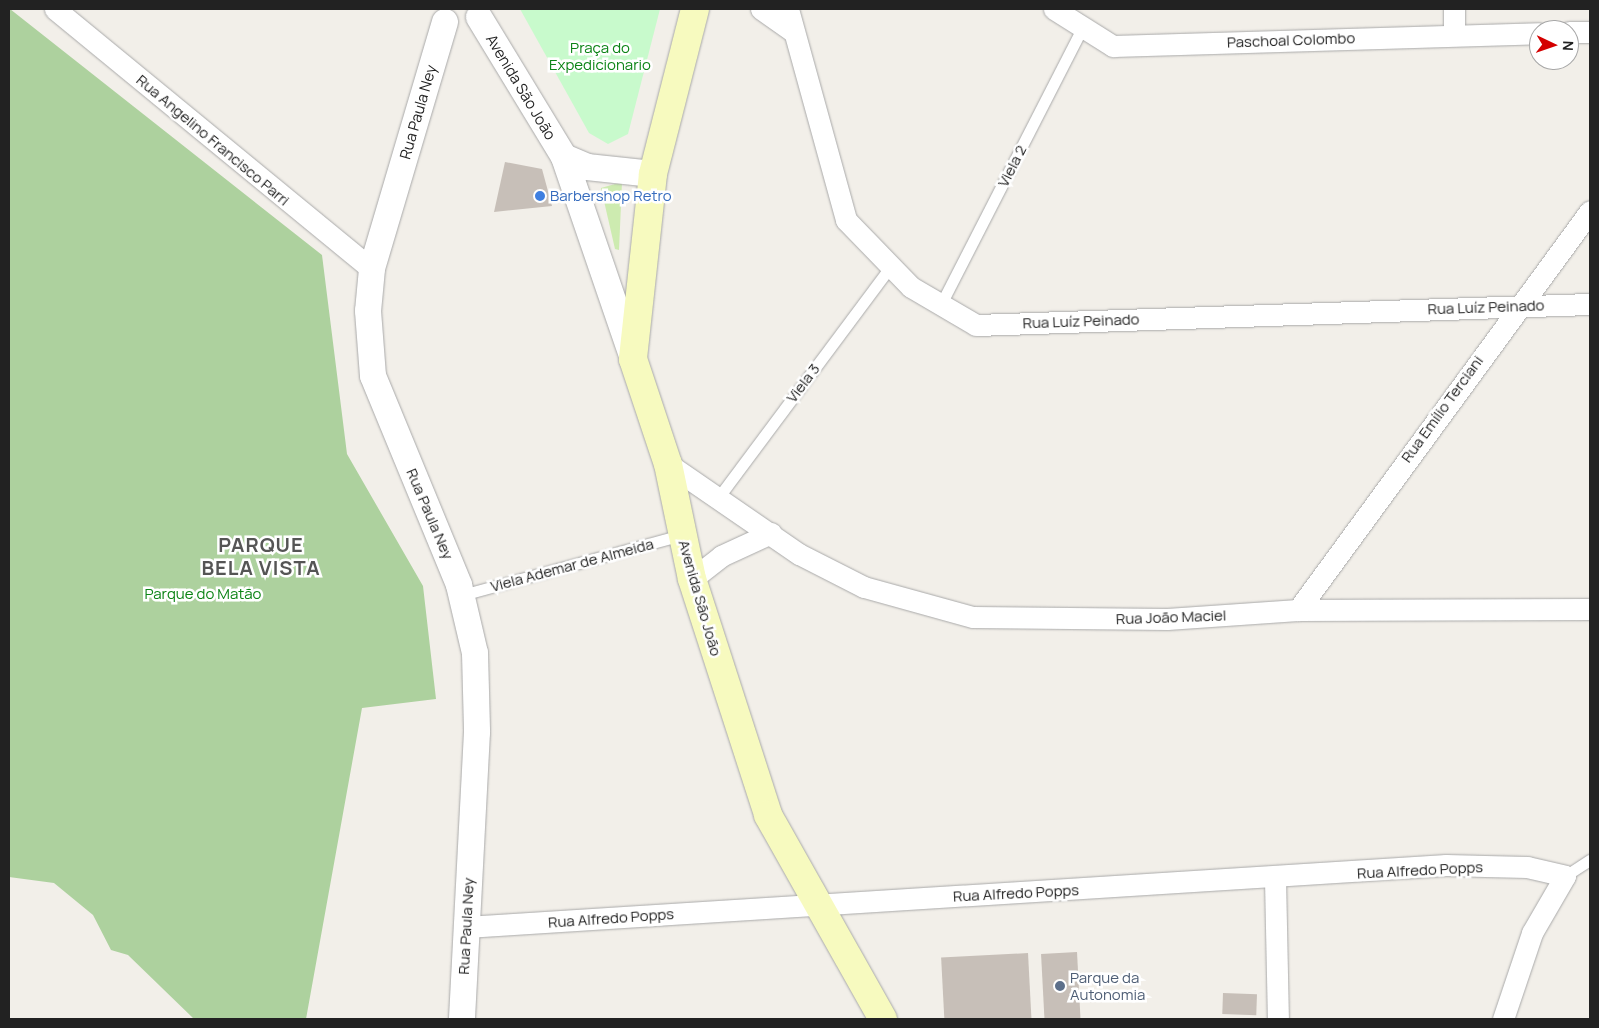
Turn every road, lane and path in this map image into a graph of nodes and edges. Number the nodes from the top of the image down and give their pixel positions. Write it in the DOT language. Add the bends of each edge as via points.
graph roads {
  1 [pos="55,9"];
  2 [pos="695,9"];
  3 [pos="761,9"];
  4 [pos="788,9"];
  5 [pos="1054,9"];
  6 [pos="1454,9"];
  7 [pos="484,13"];
  8 [pos="436,15"];
  9 [pos="1083,27"];
  10 [pos="793,31"];
  11 [pos="1529,33"];
  12 [pos="1454,34"];
  13 [pos="564,157"];
  14 [pos="654,174"];
  15 [pos="1590,212"];
  16 [pos="889,268"];
  17 [pos="372,269"];
  18 [pos="941,304"];
  19 [pos="1590,304"];
  20 [pos="1518,306"];
  21 [pos="633,359"];
  22 [pos="668,464"];
  23 [pos="718,498"];
  24 [pos="771,533"];
  25 [pos="682,535"];
  26 [pos="692,579"];
  27 [pos="462,595"];
  28 [pos="1590,609"];
  29 [pos="1298,610"];
  30 [pos="1590,860"];
  31 [pos="1565,876"];
  32 [pos="1275,879"];
  33 [pos="816,904"];
  34 [pos="466,927"];
  35 [pos="462,1019"];
  36 [pos="883,1019"];
  37 [pos="1278,1019"];
  38 [pos="1503,1019"];
  1 -- 17 [label="street, Rua Angelino Francisco Parri"];
  2 -- 14 [label="main road"];
  3 -- 10 [label="street"];
  4 -- 10 [label="street, Rua Luíz Peinado"];
  5 -- 9 [label="street, Paschoal Colombo"];
  6 -- 12 [label="street"];
  7 -- 8 [label="street" via="456,24"];
  7 -- 13 [label="street, Avenida São João"];
  8 -- 17 [label="street, Rua Paula Ney"];
  9 -- 12 [label="street, Paschoal Colombo" via="1113,46"];
  9 -- 18 [label="lane, Viela 2"];
  10 -- 16 [label="street, Rua Luíz Peinado" via="846,220"];
  11 -- 12 [label="street, Paschoal Colombo"];
  13 -- 14 [label="street, Avenida São João" via="587,168"];
  13 -- 21 [label="street, Avenida São João"];
  14 -- 21 [label="main road"];
  15 -- 20 [label="street, Rua Emílio Terciani"];
  16 -- 18 [label="street, Rua Luíz Peinado"];
  16 -- 23 [label="lane, Viela 3"];
  17 -- 27 [label="street, Rua Paula Ney" via="368,312 373,376"];
  18 -- 20 [label="street, Rua Luíz Peinado" via="976,325"];
  19 -- 20 [label="street, Rua Luíz Peinado"];
  20 -- 29 [label="street, Rua Emílio Terciani"];
  21 -- 22 [label="main road, Avenida São João"];
  22 -- 23 [label="street, Rua João Maciel"];
  22 -- 25 [label="main road, Avenida São João"];
  23 -- 24 [label="street, Rua João Maciel"];
  24 -- 26 [label="street" via="721,556"];
  24 -- 29 [label="street, Rua João Maciel" via="799,554 864,587 973,617 1168,619"];
  25 -- 26 [label="main road, Avenida São João"];
  25 -- 27 [label="lane, Viela Ademar de Almeida"];
  26 -- 33 [label="main road, Avenida São João" via="768,815"];
  27 -- 34 [label="street, Rua Paula Ney" via="475,654 477,732"];
  28 -- 29 [label="street, Rua João Maciel"];
  30 -- 31 [label="lane"];
  31 -- 32 [label="street, Rua Alfredo Popps" via="1527,867 1446,865"];
  31 -- 38 [label="street" via="1532,933"];
  32 -- 33 [label="street, Rua Alfredo Popps"];
  32 -- 37 [label="street"];
  33 -- 34 [label="street, Rua Alfredo Popps"];
  33 -- 36 [label="main road, Avenida São João"];
  34 -- 35 [label="street, Rua Paula Ney"];
}
